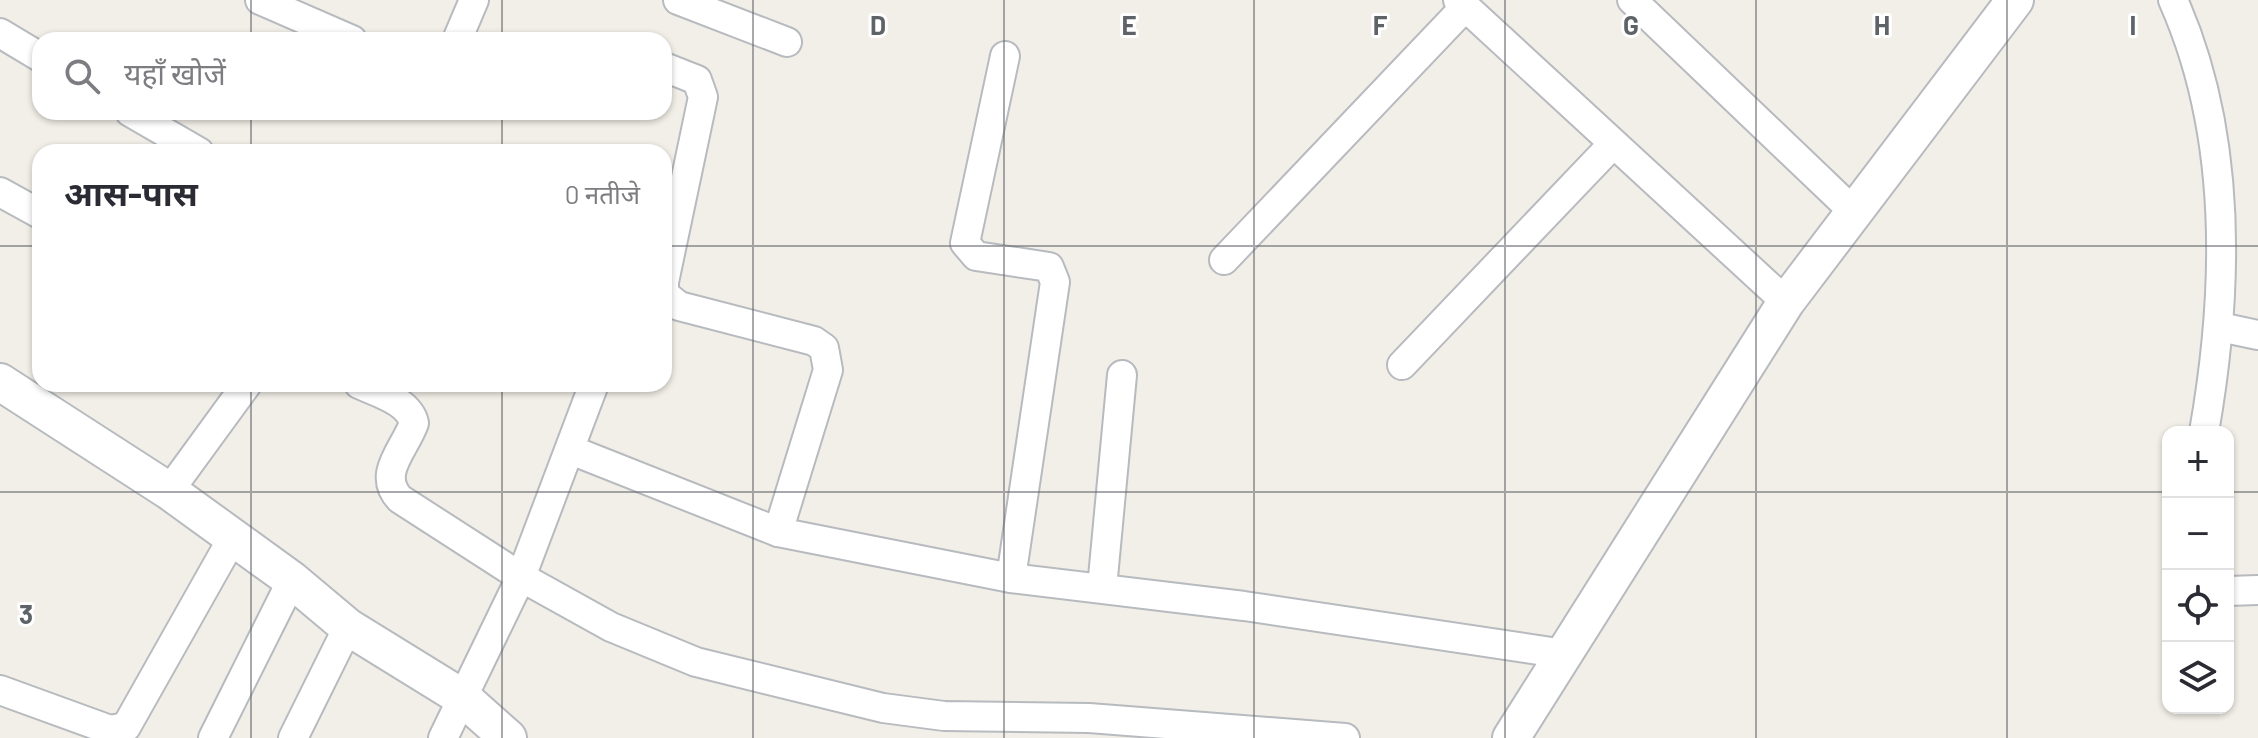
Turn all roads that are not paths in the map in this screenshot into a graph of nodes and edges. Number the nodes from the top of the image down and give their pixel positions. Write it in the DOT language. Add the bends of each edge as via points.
graph roads {
  1 [pos="260,0"];
  2 [pos="474,0"];
  3 [pos="678,0"];
  4 [pos="1632,0"];
  5 [pos="2015,0"];
  6 [pos="2173,0"];
  7 [pos="1462,4"];
  8 [pos="334,32"];
  9 [pos="460,32"];
  10 [pos="0,33"];
  11 [pos="787,42"];
  12 [pos="32,52"];
  13 [pos="1005,56"];
  14 [pos="672,70"];
  15 [pos="144,120"];
  16 [pos="185,144"];
  17 [pos="1612,145"];
  18 [pos="0,192"];
  19 [pos="32,210"];
  20 [pos="1854,212"];
  21 [pos="672,245"];
  22 [pos="1224,260"];
  23 [pos="672,300"];
  24 [pos="1786,302"];
  25 [pos="2220,327"];
  26 [pos="2258,335"];
  27 [pos="1402,365"];
  28 [pos="1122,375"];
  29 [pos="0,382"];
  30 [pos="241,392"];
  31 [pos="375,392"];
  32 [pos="591,392"];
  33 [pos="2205,426"];
  34 [pos="571,450"];
  35 [pos="169,491"];
  36 [pos="778,532"];
  37 [pos="232,539"];
  38 [pos="521,577"];
  39 [pos="1011,578"];
  40 [pos="292,580"];
  41 [pos="1102,588"];
  42 [pos="2258,590"];
  43 [pos="2234,591"];
  44 [pos="348,627"];
  45 [pos="1565,654"];
  46 [pos="0,690"];
  47 [pos="463,698"];
  48 [pos="1087,728"];
  49 [pos="1218,733"];
  50 [pos="213,738"];
  51 [pos="293,738"];
  52 [pos="443,738"];
  53 [pos="508,738"];
  54 [pos="1345,738"];
  55 [pos="1511,738"];
  1 -- 8 [label="street"];
  2 -- 9 [label="street"];
  3 -- 11 [label="street"];
  4 -- 20 [label="street"];
  5 -- 20 [label="street"];
  6 -- 25 [label="street" via="2196,56 2215,137"];
  7 -- 17 [label="street"];
  7 -- 22 [label="street"];
  10 -- 12 [label="street"];
  13 -- 39 [label="street" via="965,243 976,256 1049,267 1055,273"];
  14 -- 21 [label="street" via="697,80 703,97"];
  15 -- 16 [label="street"];
  17 -- 24 [label="street"];
  17 -- 27 [label="street"];
  18 -- 19 [label="street"];
  20 -- 24 [label="street"];
  23 -- 36 [label="street" via="824,348 828,370"];
  24 -- 45 [label="street"];
  25 -- 26 [label="street"];
  25 -- 33 [label="street"];
  28 -- 41 [label="street"];
  29 -- 35 [label="street"];
  30 -- 35 [label="street"];
  31 -- 38 [label="street" via="412,415 411,431 391,470 392,490"];
  32 -- 34 [label="street"];
  34 -- 36 [label="street"];
  34 -- 38 [label="street"];
  35 -- 37 [label="street"];
  36 -- 39 [label="street"];
  37 -- 40 [label="street"];
  37 -- 46 [label="street" via="126,727 110,730"];
  38 -- 47 [label="street"];
  38 -- 48 [label="street" via="611,627 696,662 914,712"];
  39 -- 41 [label="street"];
  40 -- 44 [label="street"];
  40 -- 50 [label="street"];
  41 -- 45 [label="street"];
  42 -- 43 [label="street"];
  44 -- 47 [label="street"];
  44 -- 51 [label="street"];
  45 -- 55 [label="street"];
  47 -- 52 [label="street"];
  47 -- 53 [label="street"];
  48 -- 49 [label="street"];
  49 -- 54 [label="street"];
}
